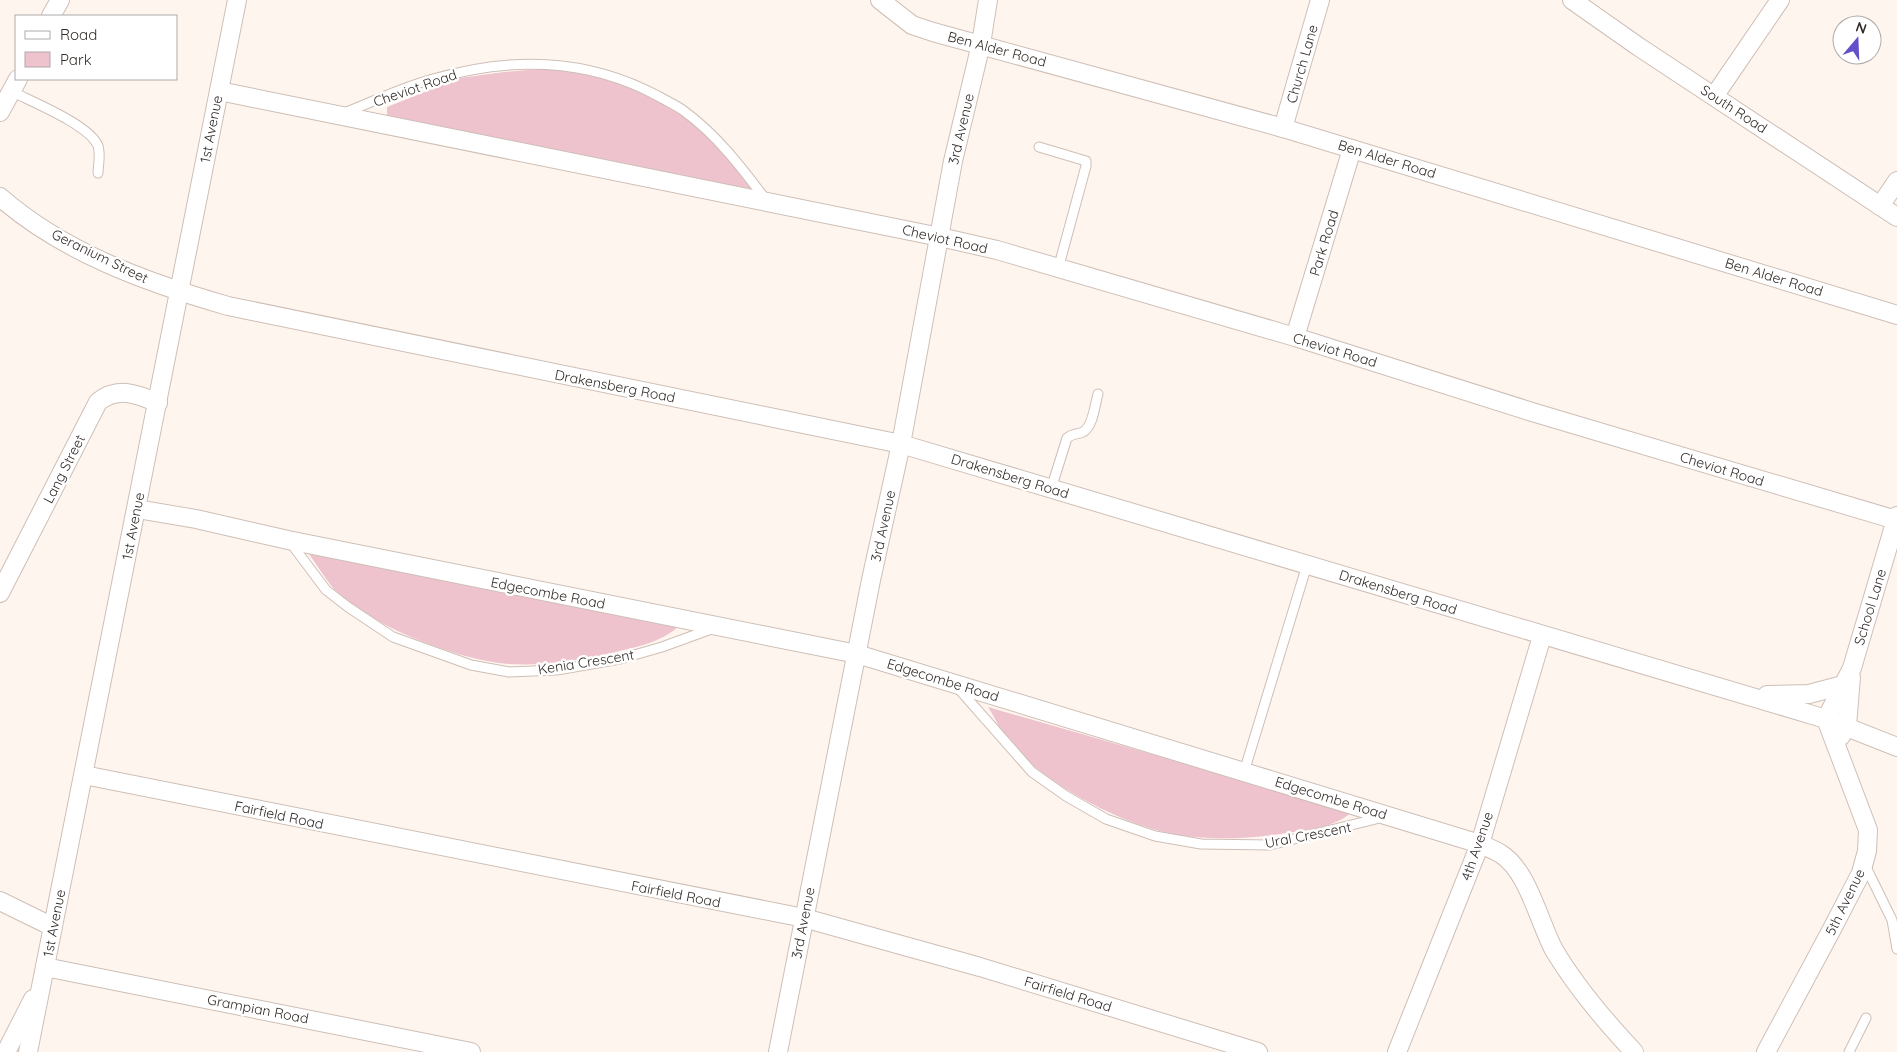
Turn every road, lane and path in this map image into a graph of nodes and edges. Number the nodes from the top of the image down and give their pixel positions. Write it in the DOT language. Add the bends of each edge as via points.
graph roads {
  1 [pos="60,0"];
  2 [pos="237,0"];
  3 [pos="880,0"];
  4 [pos="988,0"];
  5 [pos="1320,0"];
  6 [pos="1572,0"];
  7 [pos="1780,0"];
  8 [pos="52,15"];
  9 [pos="981,44"];
  10 [pos="15,85"];
  11 [pos="219,91"];
  12 [pos="1715,95"];
  13 [pos="0,112"];
  14 [pos="342,114"];
  15 [pos="1283,128"];
  16 [pos="1039,147"];
  17 [pos="1352,149"];
  18 [pos="98,173"];
  19 [pos="1897,181"];
  20 [pos="0,197"];
  21 [pos="768,202"];
  22 [pos="1880,206"];
  23 [pos="1897,217"];
  24 [pos="940,237"];
  25 [pos="1058,269"];
  26 [pos="179,292"];
  27 [pos="1897,315"];
  28 [pos="1295,337"];
  29 [pos="1098,394"];
  30 [pos="158,403"];
  31 [pos="901,444"];
  32 [pos="1051,489"];
  33 [pos="137,509"];
  34 [pos="1896,518"];
  35 [pos="288,540"];
  36 [pos="1307,565"];
  37 [pos="0,593"];
  38 [pos="716,627"];
  39 [pos="1542,636"];
  40 [pos="857,654"];
  41 [pos="1852,668"];
  42 [pos="954,684"];
  43 [pos="1843,686"];
  44 [pos="1747,696"];
  45 [pos="1826,719"];
  46 [pos="1847,726"];
  47 [pos="1836,742"];
  48 [pos="1897,747"];
  49 [pos="1244,772"];
  50 [pos="84,775"];
  51 [pos="1388,816"];
  52 [pos="1480,844"];
  53 [pos="1864,863"];
  54 [pos="0,901"];
  55 [pos="804,918"];
  56 [pos="53,927"];
  57 [pos="1897,949"];
  58 [pos="44,972"];
  59 [pos="1866,1018"];
  60 [pos="6,1052"];
  61 [pos="28,1052"];
  62 [pos="471,1052"];
  63 [pos="778,1052"];
  64 [pos="1258,1052"];
  65 [pos="1397,1052"];
  66 [pos="1634,1052"];
  67 [pos="1766,1052"];
  68 [pos="1849,1052"];
  1 -- 8 [label="street"];
  2 -- 11 [label="street, 1st Avenue"];
  3 -- 9 [label="street, Ben Alder Road" via="912,25"];
  4 -- 9 [label="street, 3rd Avenue"];
  5 -- 15 [label="street, Church Lane"];
  6 -- 12 [label="street, South Road" via="1639,48"];
  7 -- 12 [label="street"];
  9 -- 15 [label="street, Ben Alder Road"];
  9 -- 24 [label="street, 3rd Avenue" via="953,161"];
  10 -- 13 [label="street"];
  10 -- 18 [label="lane" via="92,137 99,155"];
  11 -- 14 [label="street, Cheviot Road"];
  11 -- 26 [label="street, 1st Avenue"];
  12 -- 22 [label="street, South Road"];
  14 -- 21 [label="street, Cheviot Road"];
  14 -- 21 [label="lane, Cheviot Road" via="432,79 484,67 562,64 598,71 640,87 684,110 732,155"];
  15 -- 17 [label="street, Ben Alder Road"];
  16 -- 25 [label="lane" via="1086,161"];
  17 -- 27 [label="street, Ben Alder Road"];
  17 -- 28 [label="street, Park Road"];
  19 -- 22 [label="street"];
  20 -- 26 [label="street, Geranium Street" via="31,221 77,249"];
  21 -- 24 [label="street, Cheviot Road"];
  22 -- 23 [label="street, South Road"];
  24 -- 25 [label="street, Cheviot Road"];
  24 -- 31 [label="street, 3rd Avenue"];
  25 -- 28 [label="street, Cheviot Road"];
  26 -- 30 [label="street, 1st Avenue"];
  26 -- 31 [label="street, Drakensberg Road" via="286,320"];
  28 -- 34 [label="street, Cheviot Road" via="1532,412"];
  29 -- 32 [label="lane" via="1089,426 1084,432 1067,438"];
  30 -- 33 [label="street, 1st Avenue"];
  30 -- 37 [label="street, Lang Street" via="128,392 111,394 98,402"];
  31 -- 32 [label="street, Drakensberg Road"];
  31 -- 40 [label="street, 3rd Avenue"];
  32 -- 36 [label="street, Drakensberg Road"];
  33 -- 35 [label="street, Edgecombe Road"];
  33 -- 50 [label="street, 1st Avenue"];
  34 -- 41 [label="street, School Lane"];
  35 -- 38 [label="street, Edgecombe Road"];
  35 -- 38 [label="lane, Kenia Crescent" via="326,590 348,607 393,637 471,666 509,672 557,670 620,659"];
  36 -- 39 [label="street, Drakensberg Road"];
  36 -- 49 [label="lane"];
  38 -- 40 [label="street, Edgecombe Road"];
  39 -- 44 [label="street, Drakensberg Road"];
  39 -- 52 [label="street, 4th Avenue"];
  40 -- 42 [label="street, Edgecombe Road"];
  40 -- 55 [label="street, 3rd Avenue"];
  41 -- 43 [label="street, School Lane"];
  41 -- 46 [label="street, School Lane"];
  42 -- 49 [label="street, Edgecombe Road"];
  42 -- 51 [label="lane, Ural Crescent" via="1032,772 1106,819 1155,836 1201,844 1270,845"];
  43 -- 44 [label="street" via="1809,694"];
  43 -- 45 [label="street, School Lane"];
  44 -- 45 [label="street, Drakensberg Road"];
  45 -- 46 [label="street, Drakensberg Road"];
  45 -- 47 [label="street, 5th Avenue"];
  46 -- 47 [label="street"];
  46 -- 48 [label="street, Drakensberg Road"];
  47 -- 53 [label="street, 5th Avenue" via="1868,830"];
  49 -- 51 [label="street, Edgecombe Road"];
  50 -- 55 [label="street, Fairfield Road"];
  50 -- 56 [label="street, 1st Avenue"];
  51 -- 52 [label="street, Edgecombe Road"];
  52 -- 65 [label="street, 4th Avenue"];
  52 -- 66 [label="street, Edgecombe Road" via="1501,854 1513,866 1560,958 1581,991"];
  53 -- 57 [label="lane" via="1892,920"];
  53 -- 67 [label="street, 5th Avenue"];
  54 -- 56 [label="street"];
  55 -- 63 [label="street, 3rd Avenue"];
  55 -- 64 [label="street, Fairfield Road" via="980,967"];
  56 -- 58 [label="street, 1st Avenue"];
  58 -- 60 [label="street"];
  58 -- 61 [label="street, 1st Avenue"];
  58 -- 62 [label="street, Grampian Road"];
  59 -- 68 [label="lane"];
}
